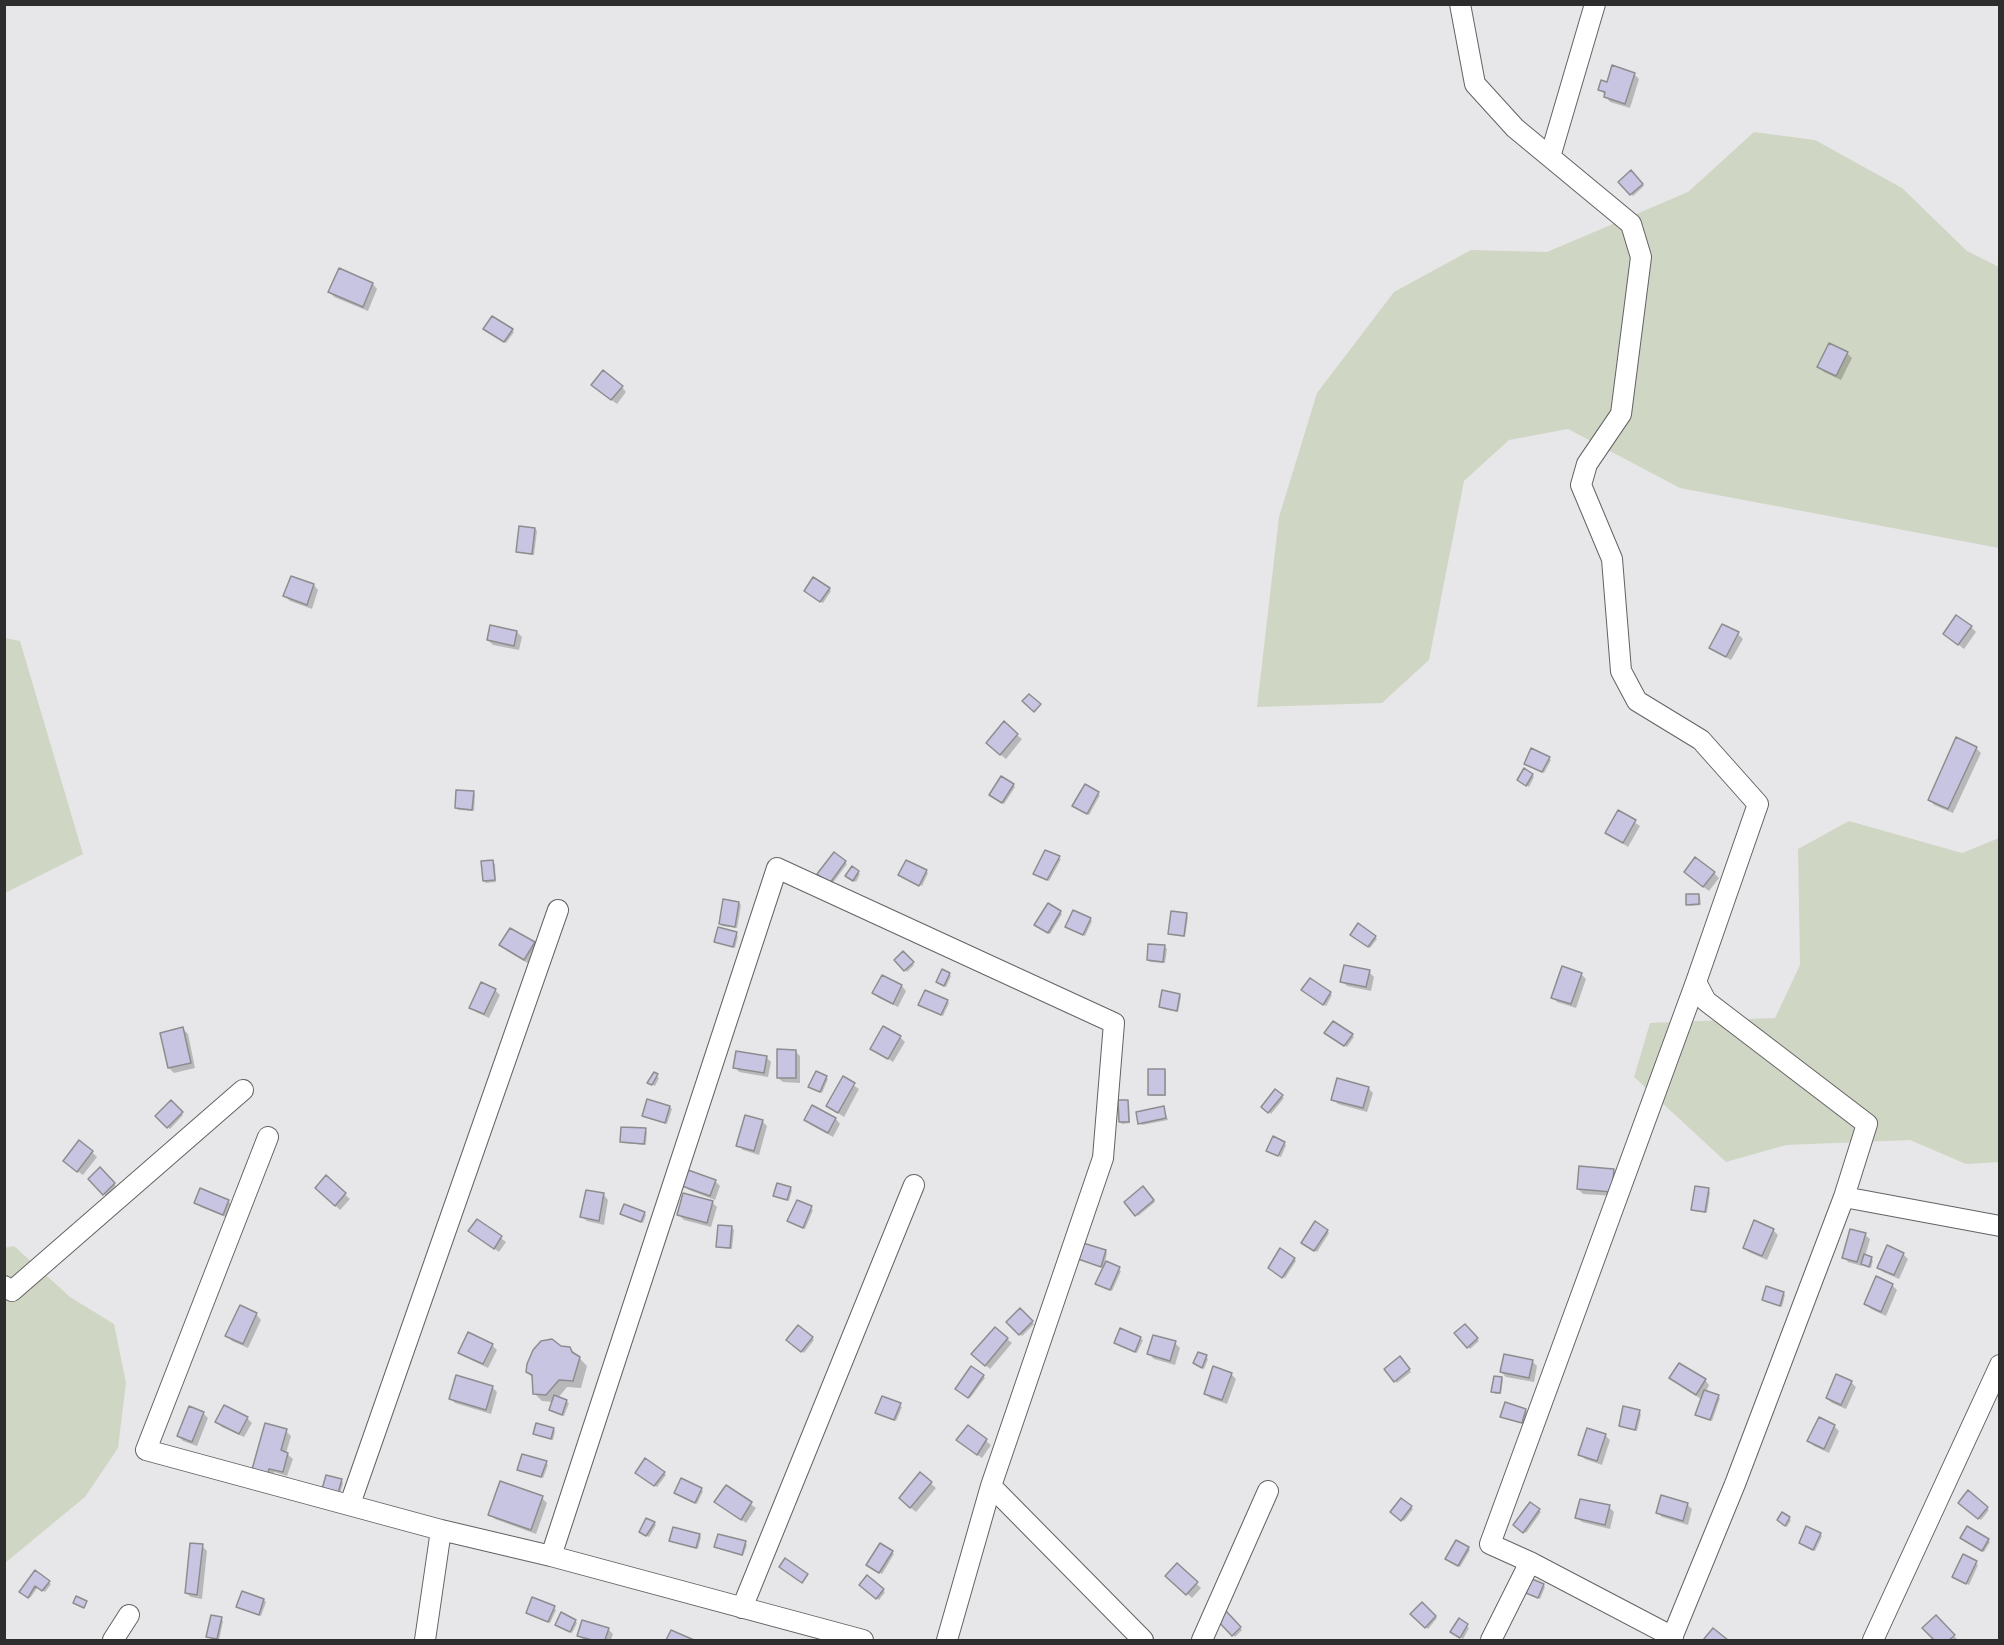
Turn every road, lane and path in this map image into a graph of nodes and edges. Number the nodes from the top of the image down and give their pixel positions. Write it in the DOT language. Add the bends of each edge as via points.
graph roads {
  1 [pos="1460,4"];
  2 [pos="1594,4"];
  3 [pos="1550,157"];
  4 [pos="558,910"];
  5 [pos="1696,982"];
  6 [pos="243,1090"];
  7 [pos="267,1137"];
  8 [pos="914,1185"];
  9 [pos="1844,1197"];
  10 [pos="2000,1226"];
  11 [pos="4,1286"];
  12 [pos="2000,1365"];
  13 [pos="991,1486"];
  14 [pos="1268,1491"];
  15 [pos="350,1504"];
  16 [pos="441,1530"];
  17 [pos="551,1556"];
  18 [pos="1530,1562"];
  19 [pos="742,1608"];
  20 [pos="129,1615"];
  21 [pos="1672,1639"];
  22 [pos="113,1641"];
  23 [pos="425,1641"];
  24 [pos="863,1641"];
  25 [pos="947,1641"];
  26 [pos="1143,1641"];
  27 [pos="1202,1641"];
  28 [pos="1491,1641"];
  29 [pos="1873,1641"];
  1 -- 3 [label="street" via="1475,84 1515,128"];
  2 -- 3 [label="street"];
  3 -- 5 [label="street" via="1631,224 1641,257 1622,414 1587,464 1581,485 1612,559 1621,671 1637,701 1701,740 1758,804"];
  4 -- 15 [label="street"];
  5 -- 9 [label="street" via="1706,1001 1867,1124"];
  5 -- 18 [label="street" via="1490,1544"];
  6 -- 11 [label="street" via="12,1292"];
  7 -- 15 [label="street" via="146,1450"];
  8 -- 19 [label="street"];
  9 -- 10 [label="street"];
  9 -- 21 [label="street" via="1736,1484"];
  12 -- 29 [label="street"];
  13 -- 17 [label="street" via="1103,1158 1114,1023 777,868"];
  13 -- 25 [label="street"];
  13 -- 26 [label="street"];
  14 -- 27 [label="street"];
  15 -- 16 [label="street"];
  16 -- 17 [label="street"];
  16 -- 23 [label="street"];
  17 -- 19 [label="street"];
  18 -- 21 [label="street"];
  18 -- 28 [label="street"];
  19 -- 24 [label="street"];
  20 -- 22 [label="street"];
}
